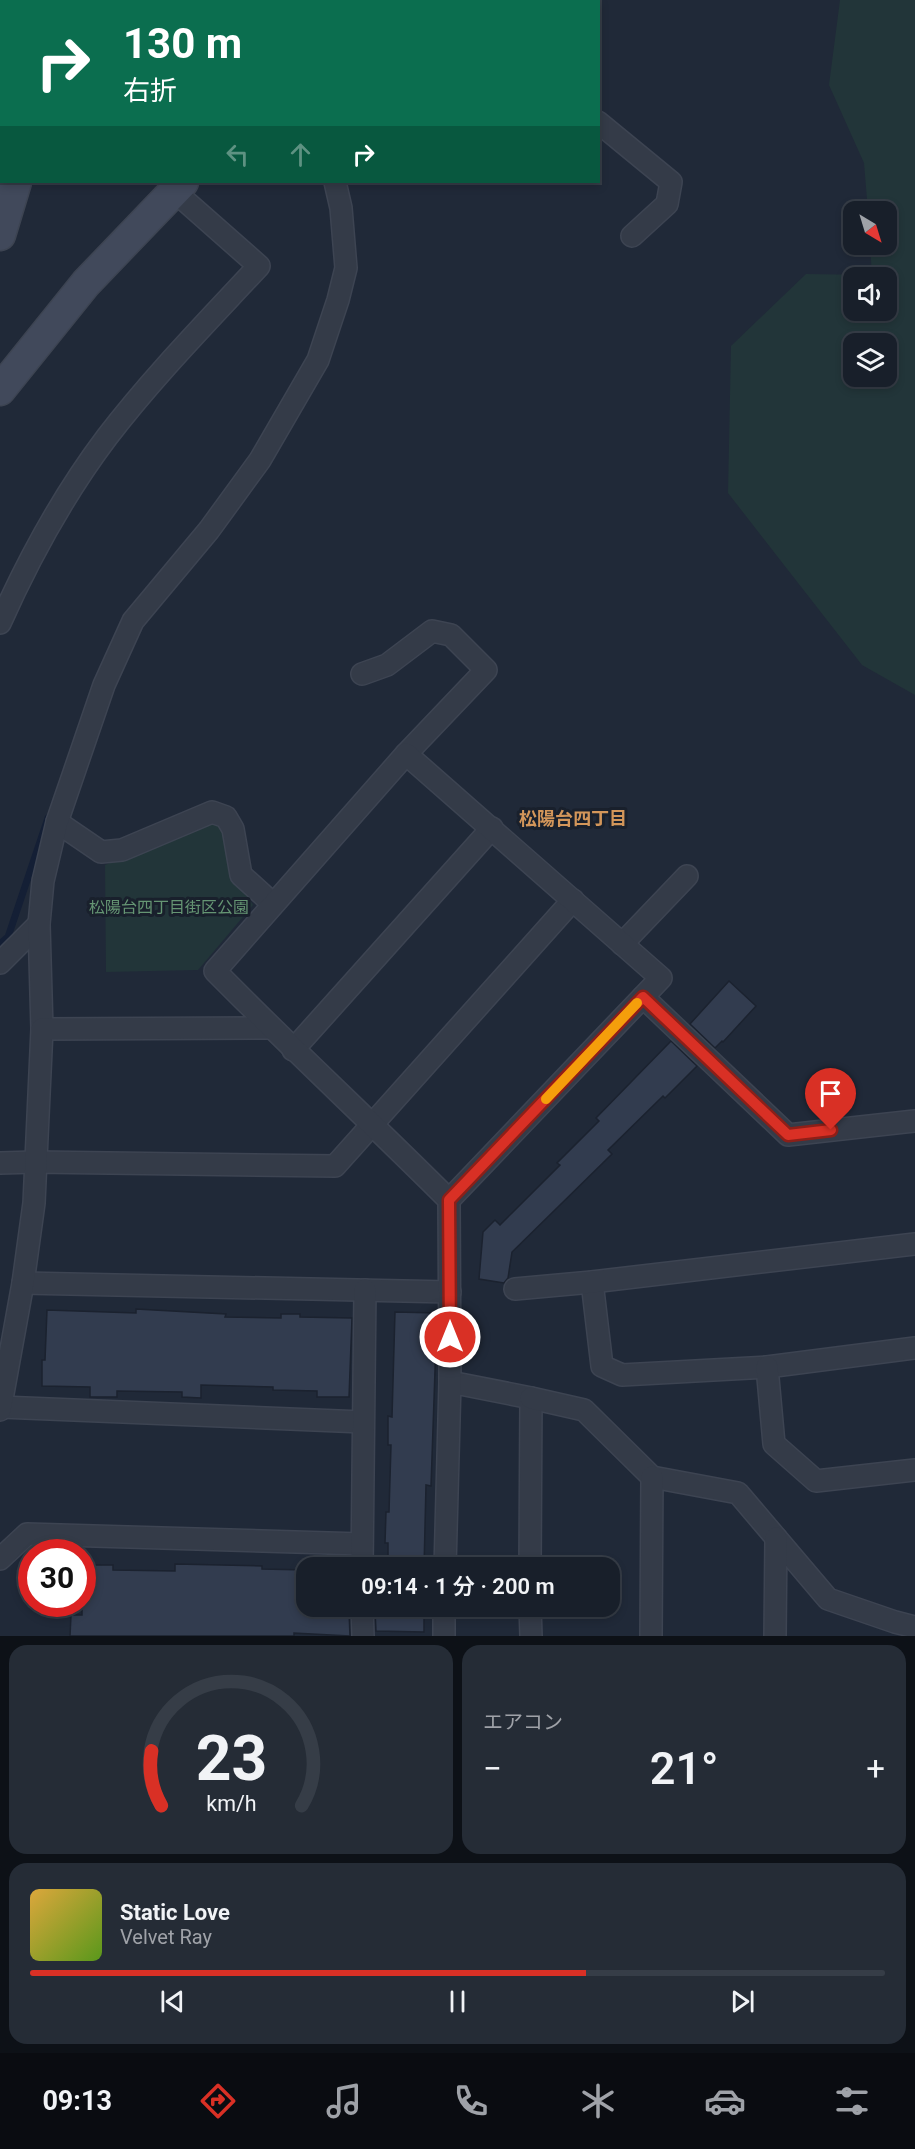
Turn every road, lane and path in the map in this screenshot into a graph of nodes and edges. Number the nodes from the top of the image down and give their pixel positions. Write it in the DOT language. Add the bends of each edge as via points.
graph roads {
  1 [pos="600,124"];
  2 [pos="16,183"];
  3 [pos="335,183"];
  4 [pos="179,186"];
  5 [pos="0,235"];
  6 [pos="632,236"];
  7 [pos="0,390"];
  8 [pos="0,623"];
  9 [pos="362,674"];
  10 [pos="406,754"];
  11 [pos="57,822"];
  12 [pos="492,828"];
  13 [pos="687,876"];
  14 [pos="573,900"];
  15 [pos="273,903"];
  16 [pos="39,924"];
  17 [pos="622,944"];
  18 [pos="0,963"];
  19 [pos="643,997"];
  20 [pos="271,1028"];
  21 [pos="42,1029"];
  22 [pos="293,1050"];
  23 [pos="915,1120"];
  24 [pos="372,1123"];
  25 [pos="36,1162"];
  26 [pos="0,1163"];
  27 [pos="449,1200"];
  28 [pos="915,1244"];
  29 [pos="592,1282"];
  30 [pos="23,1283"];
  31 [pos="515,1289"];
  32 [pos="365,1290"];
  33 [pos="450,1292"];
  34 [pos="915,1348"];
  35 [pos="767,1367"];
  36 [pos="450,1382"];
  37 [pos="531,1398"];
  38 [pos="1,1408"];
  39 [pos="363,1422"];
  40 [pos="915,1470"];
  41 [pos="652,1477"];
  42 [pos="776,1538"];
  43 [pos="362,1544"];
  44 [pos="5,1545"];
  45 [pos="362,1557"];
  46 [pos="445,1557"];
  47 [pos="530,1557"];
  48 [pos="362,1617"];
  49 [pos="444,1617"];
  50 [pos="530,1617"];
  51 [pos="903,1629"];
  52 [pos="363,1636"];
  53 [pos="444,1636"];
  54 [pos="531,1636"];
  55 [pos="651,1636"];
  56 [pos="775,1636"];
  1 -- 6 [label="street" via="671,182 666,204"];
  2 -- 5 [label="street"];
  3 -- 11 [label="street" via="346,268 318,360 260,460 209,530 133,621 104,685"];
  4 -- 7 [label="street" via="86,283"];
  4 -- 8 [label="street" via="259,266 155,379 107,438 66,498 21,576"];
  9 -- 10 [label="street" via="387,665 432,632 451,635 486,670"];
  10 -- 12 [label="street"];
  10 -- 15 [label="street"];
  11 -- 15 [label="street" via="101,852 122,850 212,812 226,817 233,829 241,875"];
  11 -- 16 [label="street" via="43,881"];
  12 -- 14 [label="street"];
  12 -- 22 [label="street"];
  13 -- 17 [label="street"];
  14 -- 17 [label="street"];
  14 -- 24 [label="street"];
  15 -- 20 [label="street" via="215,971"];
  16 -- 18 [label="street"];
  16 -- 21 [label="street"];
  17 -- 19 [label="street" via="661,978"];
  19 -- 23 [label="street" via="788,1135"];
  19 -- 27 [label="street"];
  20 -- 21 [label="street"];
  20 -- 22 [label="street"];
  21 -- 25 [label="street"];
  22 -- 24 [label="street"];
  24 -- 25 [label="street" via="335,1166"];
  24 -- 27 [label="street"];
  25 -- 26 [label="street"];
  25 -- 30 [label="street"];
  27 -- 33 [label="street"];
  28 -- 29 [label="street"];
  29 -- 31 [label="street"];
  29 -- 35 [label="street" via="602,1366 622,1375"];
  30 -- 32 [label="street"];
  30 -- 38 [label="street"];
  32 -- 33 [label="street"];
  32 -- 39 [label="street"];
  33 -- 36 [label="street"];
  34 -- 35 [label="street"];
  35 -- 40 [label="street" via="774,1444 816,1481"];
  36 -- 37 [label="street"];
  36 -- 46 [label="street"];
  37 -- 41 [label="street" via="584,1410"];
  37 -- 47 [label="street"];
  38 -- 39 [label="street"];
  39 -- 43 [label="street"];
  41 -- 42 [label="street" via="738,1493"];
  41 -- 55 [label="street"];
  42 -- 51 [label="street" via="828,1599"];
  42 -- 56 [label="street"];
  43 -- 44 [label="street" via="27,1534"];
  43 -- 45 [label="street"];
  48 -- 52 [label="street"];
  49 -- 53 [label="street"];
  50 -- 54 [label="street"];
}
